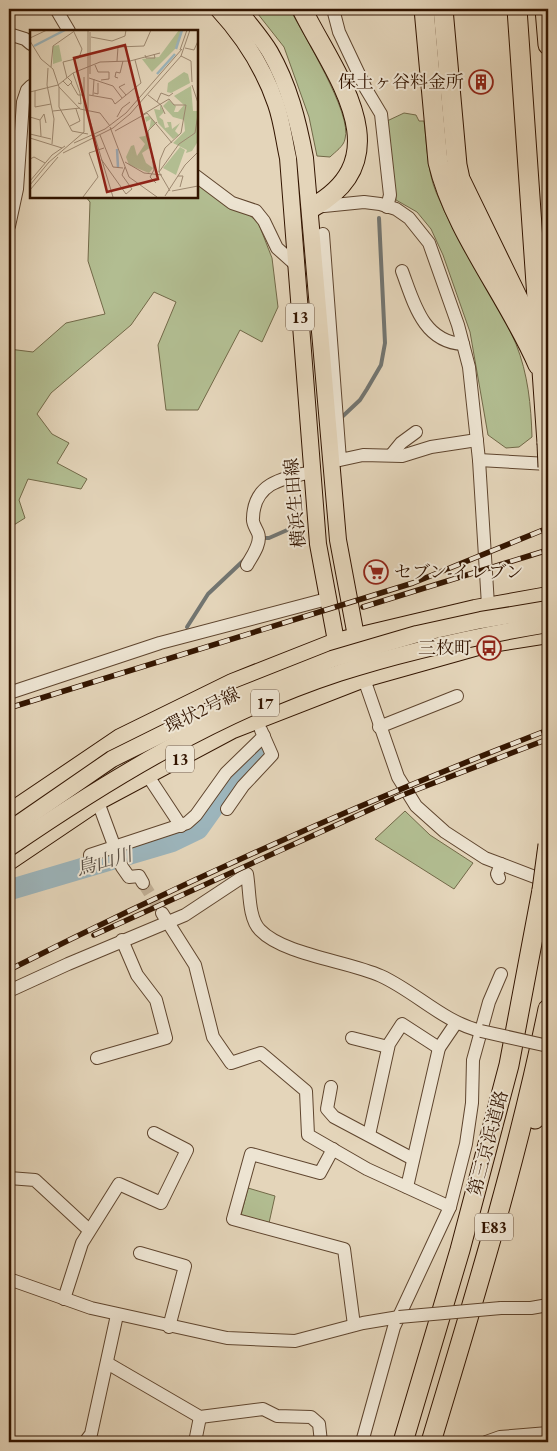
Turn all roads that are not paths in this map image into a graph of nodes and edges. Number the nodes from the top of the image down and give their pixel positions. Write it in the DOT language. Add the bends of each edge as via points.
graph roads {
  1 [pos="56,9"];
  2 [pos="218,9"];
  3 [pos="238,9"];
  4 [pos="302,9"];
  5 [pos="333,9"];
  6 [pos="424,9"];
  7 [pos="444,9"];
  8 [pos="517,9"];
  9 [pos="545,9"];
  10 [pos="67,30"];
  11 [pos="9,34"];
  12 [pos="30,43"];
  13 [pos="548,45"];
  14 [pos="30,87"];
  15 [pos="198,178"];
  16 [pos="387,206"];
  17 [pos="312,207"];
  18 [pos="292,209"];
  19 [pos="9,226"];
  20 [pos="323,234"];
  21 [pos="296,265"];
  22 [pos="402,271"];
  23 [pos="463,344"];
  24 [pos="544,378"];
  25 [pos="416,432"];
  26 [pos="477,440"];
  27 [pos="547,442"];
  28 [pos="392,454"];
  29 [pos="479,460"];
  30 [pos="548,466"];
  31 [pos="312,472"];
  32 [pos="246,565"];
  33 [pos="548,595"];
  34 [pos="327,599"];
  35 [pos="488,605"];
  36 [pos="548,609"];
  37 [pos="548,624"];
  38 [pos="548,635"];
  39 [pos="358,636"];
  40 [pos="336,642"];
  41 [pos="364,679"];
  42 [pos="9,693"];
  43 [pos="458,696"];
  44 [pos="379,726"];
  45 [pos="261,729"];
  46 [pos="148,776"];
  47 [pos="98,802"];
  48 [pos="227,809"];
  49 [pos="9,812"];
  50 [pos="181,826"];
  51 [pos="9,830"];
  52 [pos="548,839"];
  53 [pos="548,844"];
  54 [pos="9,848"];
  55 [pos="116,848"];
  56 [pos="90,855"];
  57 [pos="9,862"];
  58 [pos="501,864"];
  59 [pos="499,878"];
  60 [pos="143,883"];
  61 [pos="545,886"];
  62 [pos="165,917"];
  63 [pos="122,940"];
  64 [pos="501,974"];
  65 [pos="9,991"];
  66 [pos="548,1009"];
  67 [pos="456,1023"];
  68 [pos="481,1031"];
  69 [pos="352,1038"];
  70 [pos="548,1046"];
  71 [pos="388,1048"];
  72 [pos="439,1048"];
  73 [pos="97,1058"];
  74 [pos="548,1078"];
  75 [pos="331,1087"];
  76 [pos="154,1133"];
  77 [pos="369,1135"];
  78 [pos="333,1149"];
  79 [pos="413,1159"];
  80 [pos="9,1178"];
  81 [pos="407,1187"];
  82 [pos="450,1206"];
  83 [pos="89,1230"];
  84 [pos="140,1253"];
  85 [pos="486,1260"];
  86 [pos="9,1279"];
  87 [pos="64,1298"];
  88 [pos="548,1305"];
  89 [pos="117,1315"];
  90 [pos="399,1316"];
  91 [pos="354,1326"];
  92 [pos="169,1327"];
  93 [pos="107,1363"];
  94 [pos="200,1417"];
  95 [pos="548,1433"];
  96 [pos="85,1442"];
  97 [pos="195,1442"];
  98 [pos="321,1442"];
  99 [pos="362,1442"];
  100 [pos="403,1442"];
  101 [pos="431,1442"];
  102 [pos="486,1442"];
  1 -- 10 [label="street"];
  2 -- 18 [label="main road, 横浜生田線 / 13" via="240,32 277,105 288,158"];
  3 -- 17 [label="main road, 13" via="270,52 291,98"];
  4 -- 17 [label="highway" via="350,98 358,138 349,172 337,190"];
  5 -- 16 [label="street" via="339,32 381,114 390,195"];
  6 -- 24 [label="highway" via="442,180 525,335"];
  7 -- 24 [label="highway" via="460,179 522,303"];
  8 -- 24 [label="highway"];
  9 -- 13 [label="highway"];
  11 -- 12 [label="street"];
  14 -- 19 [label="street" via="23,102 17,190"];
  15 -- 21 [label="street" via="232,203 256,211 277,248"];
  16 -- 17 [label="street" via="364,202"];
  16 -- 23 [label="street" via="409,218 429,243"];
  17 -- 18 [label="street"];
  17 -- 39 [label="main road, 13" via="338,540"];
  18 -- 21 [label="main road, 横浜生田線 / 13"];
  20 -- 28 [label="street" via="340,460"];
  21 -- 31 [label="main road, 横浜生田線 / 13"];
  22 -- 23 [label="street" via="426,328 452,344"];
  23 -- 26 [label="street" via="469,367"];
  24 -- 27 [label="highway"];
  25 -- 28 [label="street"];
  26 -- 28 [label="street" via="431,447 402,456"];
  26 -- 29 [label="street"];
  27 -- 30 [label="highway, bridge"];
  29 -- 30 [label="street"];
  29 -- 35 [label="street"];
  31 -- 32 [label="street" via="276,480 263,490 256,500 252,520 259,536 258,544"];
  31 -- 34 [label="main road, 横浜生田線 / 13"];
  33 -- 35 [label="main road"];
  34 -- 40 [label="main road, 横浜生田線 / 13"];
  34 -- 42 [label="street" via="160,643"];
  35 -- 39 [label="main road"];
  36 -- 51 [label="main road, 環状2号線 / 17, bridge" via="417,634 332,659 242,695 112,759"];
  37 -- 54 [label="main road, 環状2号線 / 17, bridge" via="484,635 337,674 243,711 92,791"];
  38 -- 41 [label="main road" via="484,645"];
  39 -- 40 [label="main road"];
  39 -- 41 [label="main road, 13"];
  40 -- 41 [label="street"];
  40 -- 49 [label="main road" via="232,682 120,737"];
  41 -- 44 [label="street"];
  41 -- 45 [label="main road, 13"];
  43 -- 44 [label="street"];
  44 -- 58 [label="street" via="398,776 416,806 446,832"];
  45 -- 46 [label="main road, 13" via="233,730"];
  45 -- 48 [label="street" via="272,755"];
  45 -- 50 [label="street" via="196,815"];
  46 -- 47 [label="main road, 13"];
  46 -- 50 [label="street"];
  47 -- 55 [label="street"];
  47 -- 57 [label="main road, 13"];
  50 -- 55 [label="street"];
  52 -- 53 [label="highway, 第三京浜道路 / E83"];
  53 -- 61 [label="highway, 第三京浜道路 / E83, bridge"];
  55 -- 56 [label="street"];
  55 -- 60 [label="street" via="129,877 139,876"];
  58 -- 59 [label="street" via="497,874"];
  58 -- 61 [label="street"];
  61 -- 100 [label="highway, 第三京浜道路 / E83" via="509,1065 460,1250"];
  62 -- 63 [label="street"];
  62 -- 67 [label="street" via="185,915 248,874 253,915 259,929 292,948 382,977"];
  62 -- 78 [label="street" via="195,965 213,1037 231,1063 261,1052 306,1091 308,1135"];
  63 -- 65 [label="street"];
  63 -- 73 [label="street" via="137,975 156,1000 166,1038"];
  64 -- 68 [label="street"];
  66 -- 85 [label="highway, 第三京浜道路 / E83" via="535,1073"];
  67 -- 68 [label="street"];
  67 -- 72 [label="street"];
  68 -- 70 [label="street, bridge"];
  68 -- 82 [label="street" via="473,1060 472,1103 466,1144"];
  69 -- 71 [label="street"];
  71 -- 72 [label="street" via="402,1024"];
  71 -- 77 [label="street"];
  72 -- 79 [label="street"];
  74 -- 85 [label="highway" via="506,1214"];
  75 -- 77 [label="street" via="327,1108 334,1116"];
  76 -- 83 [label="street" via="186,1150 160,1203 119,1184"];
  77 -- 79 [label="street"];
  78 -- 81 [label="street"];
  78 -- 91 [label="street" via="320,1173 251,1154 233,1219 344,1249"];
  79 -- 81 [label="street"];
  80 -- 83 [label="street" via="36,1180"];
  81 -- 82 [label="street"];
  82 -- 90 [label="street"];
  83 -- 87 [label="street"];
  84 -- 92 [label="street" via="184,1266"];
  85 -- 101 [label="highway, 第三京浜道路 / E83"];
  86 -- 87 [label="street"];
  87 -- 89 [label="street"];
  88 -- 90 [label="street, bridge"];
  89 -- 92 [label="street"];
  89 -- 93 [label="street"];
  90 -- 91 [label="street"];
  90 -- 99 [label="street" via="380,1371"];
  91 -- 92 [label="street" via="295,1341 227,1338"];
  93 -- 94 [label="street"];
  93 -- 96 [label="street" via="91,1434"];
  94 -- 97 [label="street"];
  94 -- 98 [label="street" via="263,1409 276,1416 311,1417 319,1424"];
  95 -- 102 [label="street" via="500,1437"];
}
